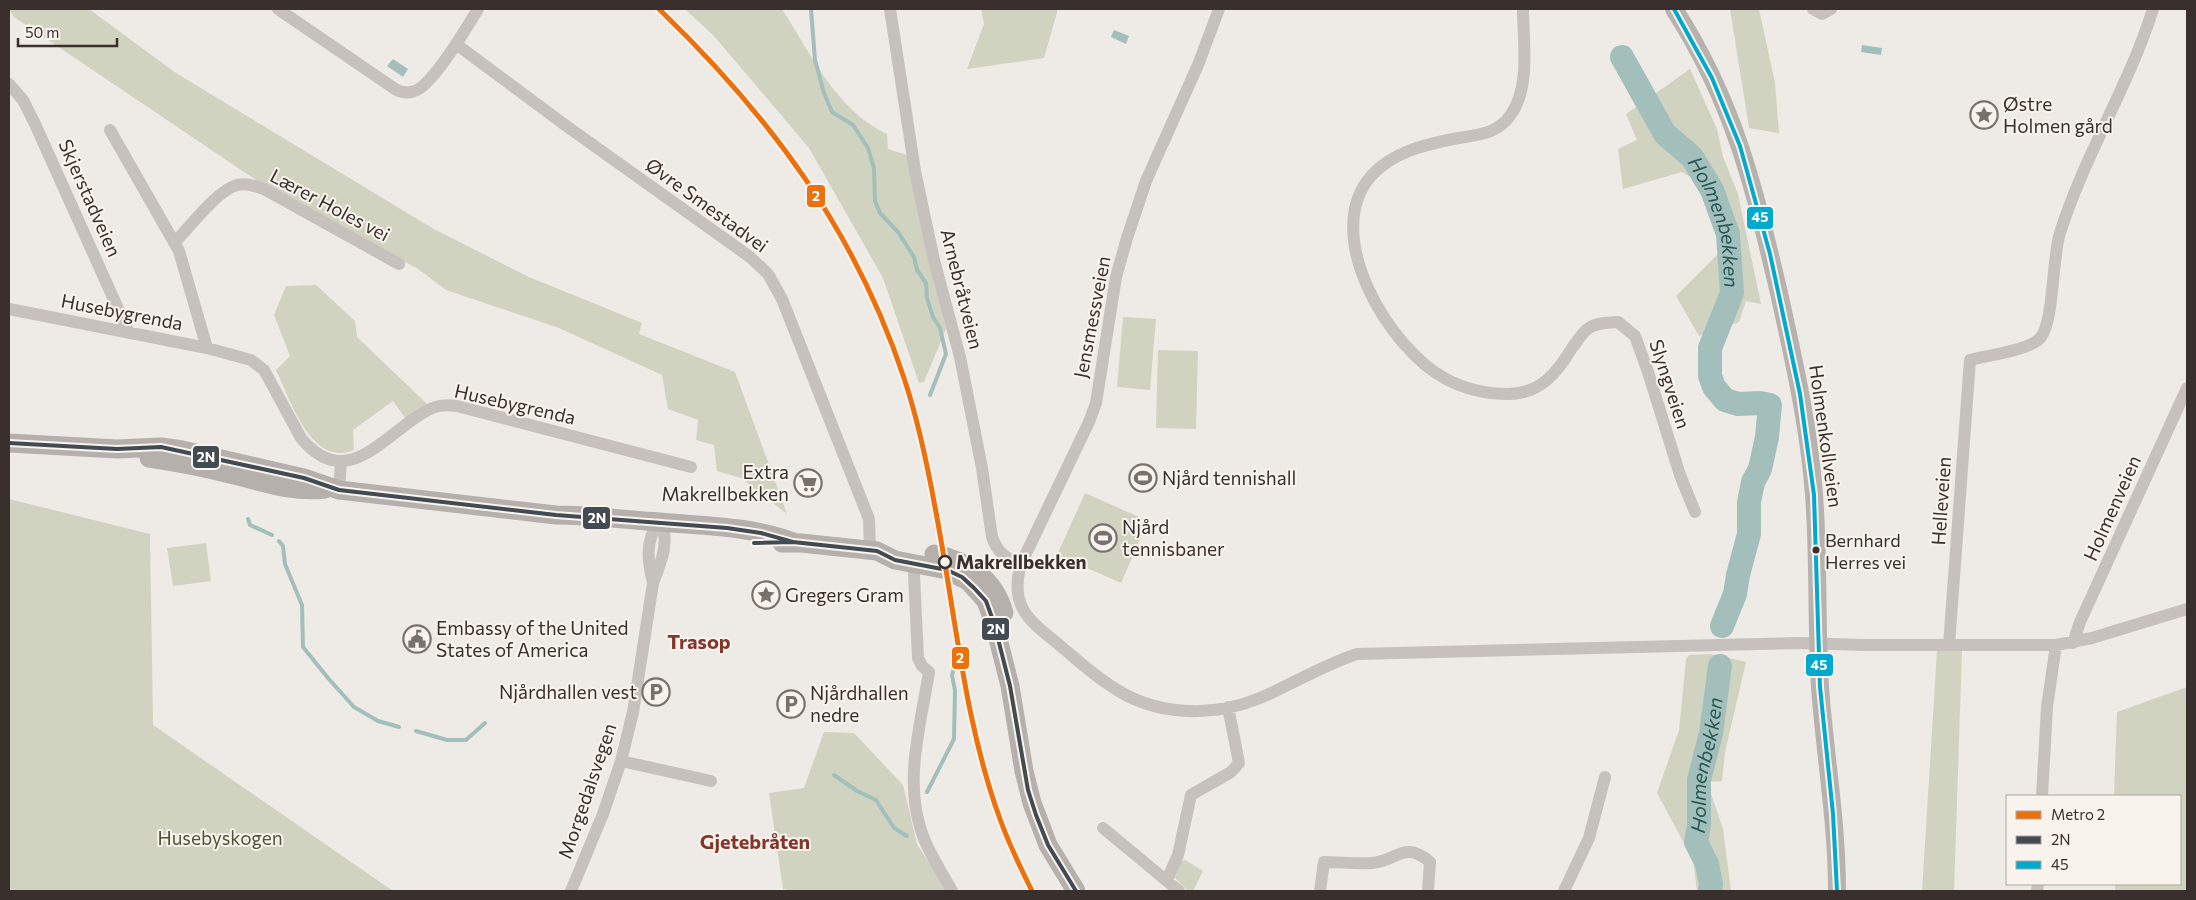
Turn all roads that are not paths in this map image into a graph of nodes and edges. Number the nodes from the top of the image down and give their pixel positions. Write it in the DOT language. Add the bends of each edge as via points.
graph roads {
  1 [pos="278,9"];
  2 [pos="478,9"];
  3 [pos="890,9"];
  4 [pos="1219,9"];
  5 [pos="1523,9"];
  6 [pos="1674,9"];
  7 [pos="1812,9"];
  8 [pos="1832,9"];
  9 [pos="2153,9"];
  10 [pos="456,44"];
  11 [pos="9,84"];
  12 [pos="110,130"];
  13 [pos="175,242"];
  14 [pos="399,264"];
  15 [pos="9,309"];
  16 [pos="130,333"];
  17 [pos="207,348"];
  18 [pos="2187,388"];
  19 [pos="9,443"];
  20 [pos="341,461"];
  21 [pos="691,467"];
  22 [pos="335,490"];
  23 [pos="1695,512"];
  24 [pos="659,530"];
  25 [pos="874,551"];
  26 [pos="1021,564"];
  27 [pos="914,574"];
  28 [pos="2187,609"];
  29 [pos="2073,642"];
  30 [pos="1819,643"];
  31 [pos="1949,645"];
  32 [pos="2056,645"];
  33 [pos="1228,707"];
  34 [pos="621,761"];
  35 [pos="1605,777"];
  36 [pos="711,781"];
  37 [pos="2042,795"];
  38 [pos="1103,828"];
  39 [pos="1167,880"];
  40 [pos="571,891"];
  41 [pos="952,891"];
  42 [pos="1076,891"];
  43 [pos="1179,891"];
  44 [pos="1320,891"];
  45 [pos="1428,891"];
  46 [pos="1564,891"];
  47 [pos="1837,891"];
  1 -- 10 [label="street" via="401,92 421,88"];
  2 -- 10 [label="street"];
  3 -- 26 [label="street, Arnebråtveien" via="915,171 960,357 992,537 1003,556"];
  4 -- 26 [label="street, Jensmessveien" via="1146,181 1132,224 1116,277 1096,403"];
  5 -- 23 [label="street, Slyngveien" via="1523,81 1518,100 1503,125 1489,132 1402,153 1372,174 1361,189 1353,226 1363,276 1404,345 1446,379 1479,391 1509,394 1535,388 1555,373 1588,328 1618,322 1635,336"];
  6 -- 30 [label="main road, Holmenkollveien" via="1711,73 1740,142 1784,314 1810,449"];
  7 -- 8 [label="street" via="1822,14"];
  9 -- 31 [label="street, Helleveien" via="2144,39 2060,234 2043,334 2029,346 1970,360"];
  10 -- 25 [label="street, Øvre Smestadvei" via="750,257 768,274 782,299 869,519"];
  11 -- 16 [label="street, Skjerstadveien" via="23,100 35,124"];
  12 -- 13 [label="street"];
  13 -- 14 [label="street, Lærer Holes vei" via="224,191 236,185 249,184 264,189"];
  13 -- 17 [label="street"];
  15 -- 16 [label="street, Husebygrenda"];
  16 -- 17 [label="street, Husebygrenda"];
  17 -- 20 [label="street, Husebygrenda" via="258,364 308,447 328,459"];
  18 -- 29 [label="street, Holmenveien"];
  19 -- 22 [label="main road" via="117,449 290,490"];
  20 -- 21 [label="street, Husebygrenda" via="368,454 429,410 443,405"];
  20 -- 22 [label="street"];
  22 -- 24 [label="main road" via="590,516"];
  24 -- 25 [label="main road" via="770,533 793,542"];
  24 -- 34 [label="street, Morgedalsvegen" via="649,555 653,583 633,712"];
  25 -- 42 [label="main road" via="895,560 933,560 966,572 979,572 1003,608 1011,643 1010,686 1024,771 1048,845"];
  26 -- 33 [label="street, Jensmessveien" via="1018,598 1024,612 1037,628 1110,686 1157,707 1190,711"];
  27 -- 41 [label="street" via="918,658 929,672 913,776 914,802 921,831"];
  28 -- 29 [label="street"];
  29 -- 32 [label="street"];
  30 -- 31 [label="street"];
  30 -- 33 [label="street" via="1357,654 1337,660 1258,699"];
  30 -- 47 [label="main road, Holmenkollveien" via="1835,828"];
  31 -- 32 [label="street"];
  32 -- 37 [label="street" via="2047,707"];
  33 -- 39 [label="street" via="1239,763 1231,772 1191,796 1178,855"];
  34 -- 36 [label="street"];
  34 -- 40 [label="street, Morgedalsvegen"];
  35 -- 46 [label="street" via="1589,838"];
  38 -- 39 [label="street"];
  39 -- 43 [label="street"];
  44 -- 45 [label="street" via="1324,862 1373,863 1401,853 1419,853 1430,862"];
}
